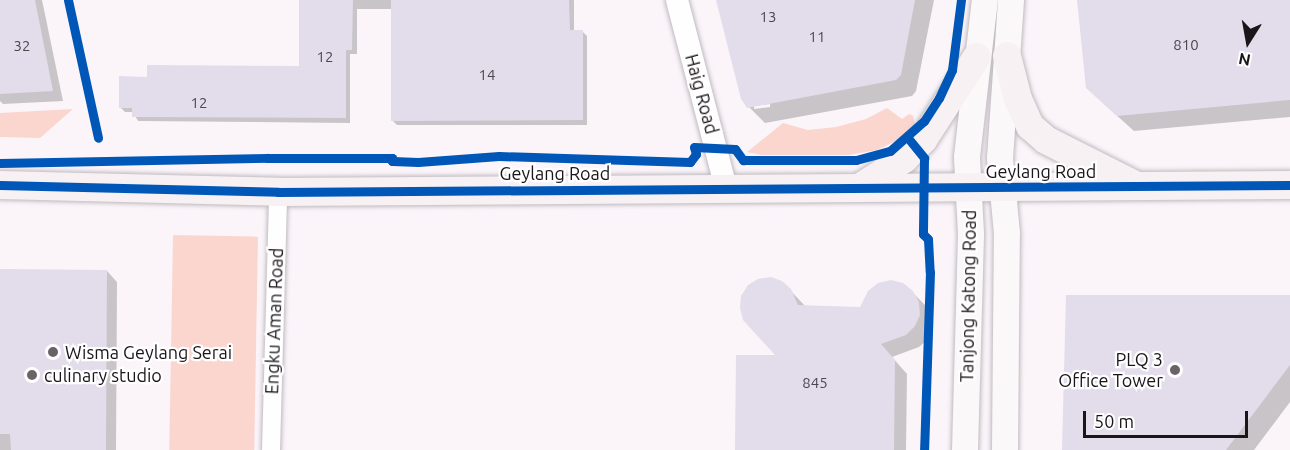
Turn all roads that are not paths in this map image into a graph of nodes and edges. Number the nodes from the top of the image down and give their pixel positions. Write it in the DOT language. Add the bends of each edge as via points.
graph roads {
  1 [pos="677,0"];
  2 [pos="986,0"];
  3 [pos="1011,0"];
  4 [pos="1007,56"];
  5 [pos="977,57"];
  6 [pos="0,185"];
  7 [pos="1290,185"];
  8 [pos="1137,186"];
  9 [pos="726,188"];
  10 [pos="859,188"];
  11 [pos="970,188"];
  12 [pos="1003,188"];
  13 [pos="278,192"];
  14 [pos="271,450"];
  15 [pos="965,450"];
  16 [pos="1005,450"];
  1 -- 9 [label="street, Haig Road"];
  2 -- 5 [label="main road, Tanjong Katong Road"];
  3 -- 4 [label="main road, Tanjong Katong Road"];
  4 -- 8 [label="main road" via="1030,126 1065,151"];
  4 -- 12 [label="main road, Tanjong Katong Road" via="1000,158"];
  5 -- 10 [label="main road" via="923,140 904,159"];
  5 -- 11 [label="main road, Tanjong Katong Road" via="967,158"];
  6 -- 13 [label="main road, Geylang Road"];
  7 -- 8 [label="main road, Geylang Road"];
  8 -- 12 [label="main road, Geylang Road"];
  9 -- 10 [label="main road, Geylang Road"];
  9 -- 13 [label="main road, Geylang Road"];
  10 -- 11 [label="main road, Geylang Road"];
  11 -- 12 [label="main road, Geylang Road"];
  11 -- 15 [label="main road, Tanjong Katong Road"];
  12 -- 16 [label="main road, Tanjong Katong Road" via="1007,234"];
  13 -- 14 [label="street, Engku Aman Road"];
}
